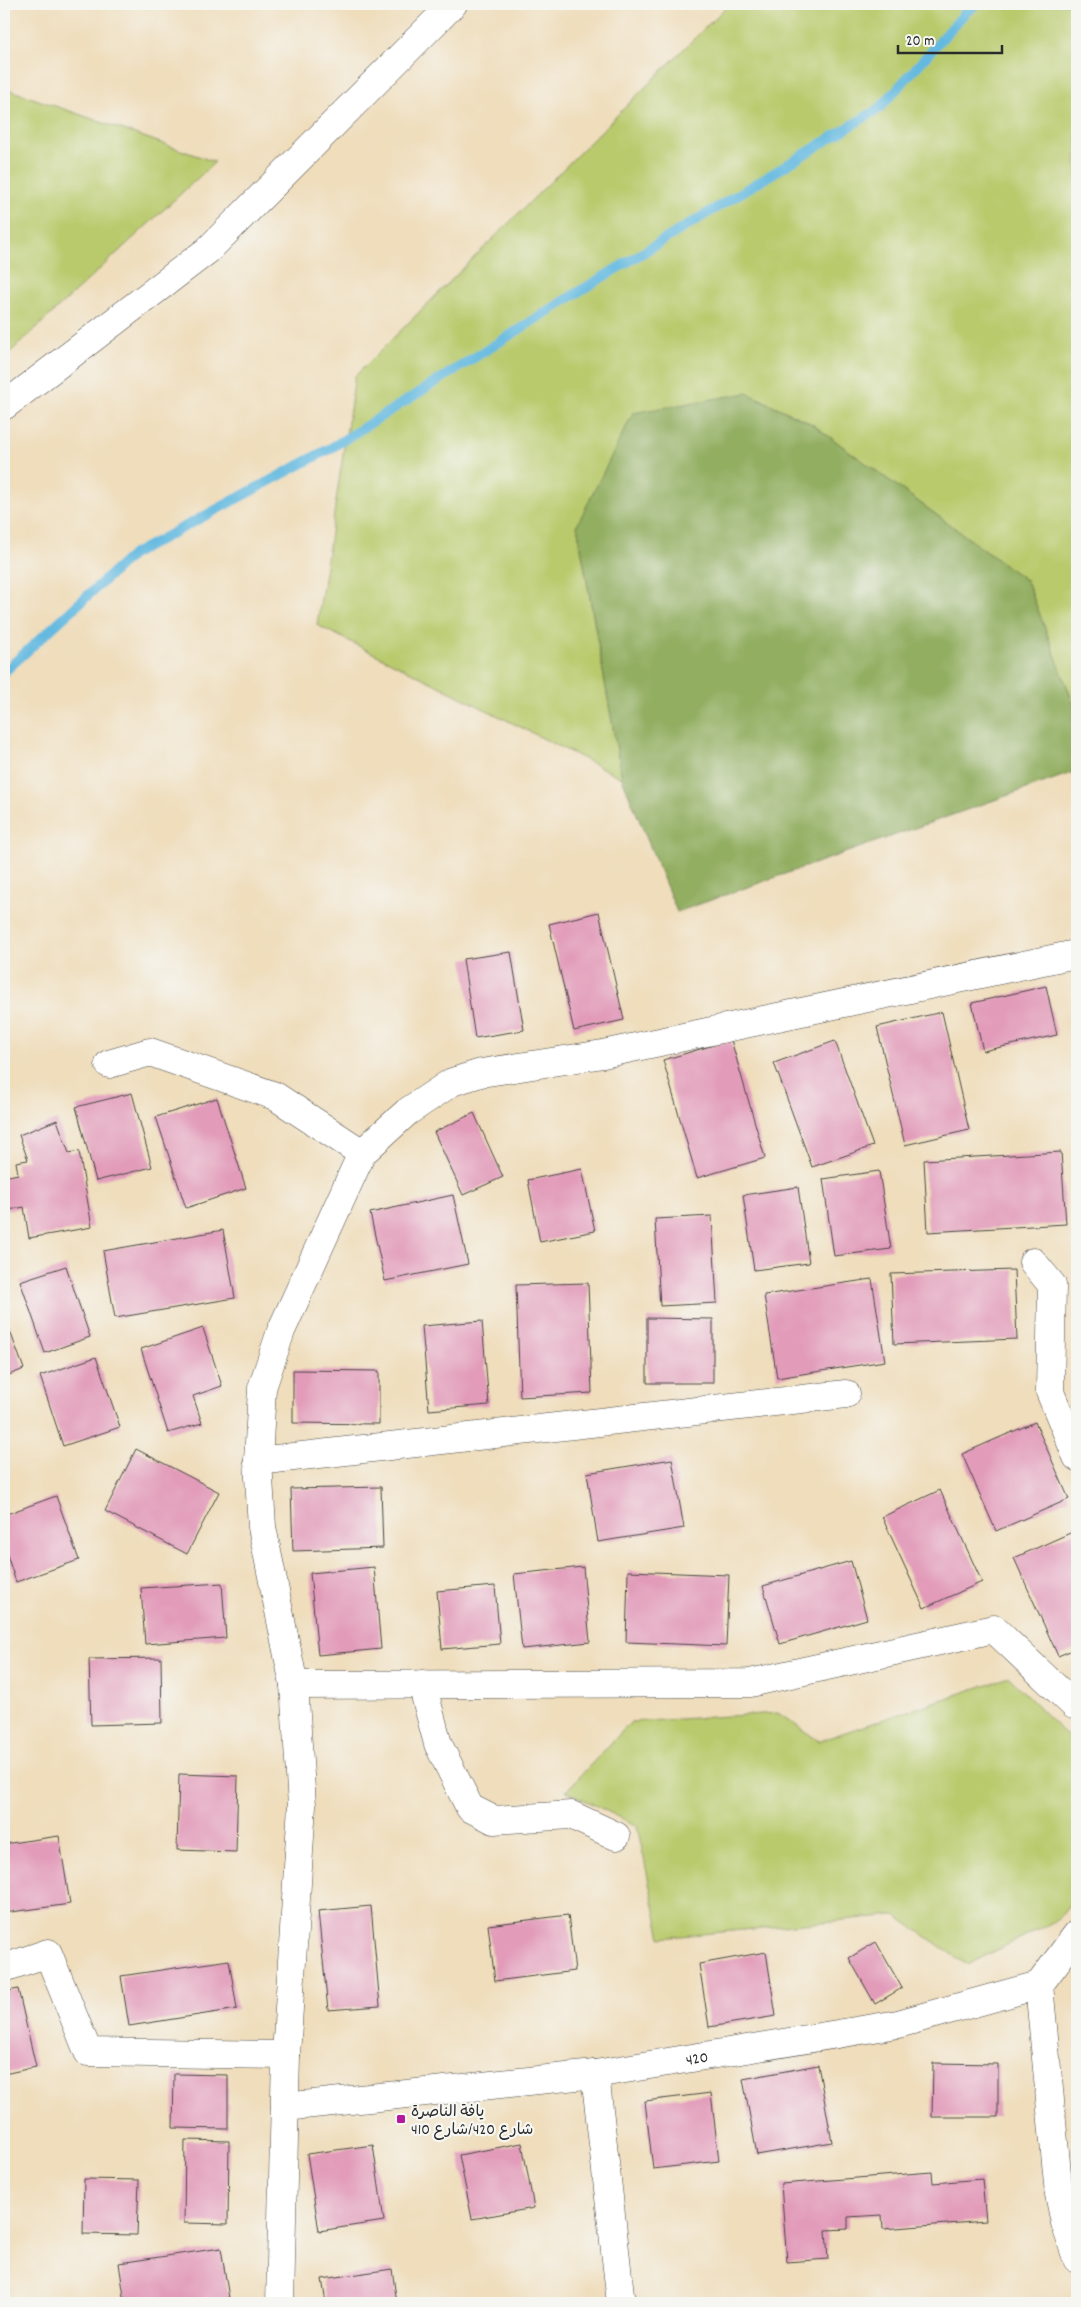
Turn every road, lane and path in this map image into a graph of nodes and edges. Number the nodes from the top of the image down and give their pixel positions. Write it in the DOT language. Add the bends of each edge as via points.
graph roads {
  1 [pos="453,4"];
  2 [pos="4,406"];
  3 [pos="1071,955"];
  4 [pos="110,1064"];
  5 [pos="362,1153"];
  6 [pos="1033,1262"];
  7 [pos="846,1394"];
  8 [pos="1077,1457"];
  9 [pos="258,1461"];
  10 [pos="422,1684"];
  11 [pos="294,1685"];
  12 [pos="1074,1705"];
  13 [pos="616,1836"];
  14 [pos="1077,1934"];
  15 [pos="4,1968"];
  16 [pos="1038,1985"];
  17 [pos="286,2055"];
  18 [pos="595,2074"];
  19 [pos="286,2107"];
  20 [pos="1077,2259"];
  21 [pos="280,2303"];
  22 [pos="621,2303"];
  1 -- 2 [label="street" via="208,250"];
  3 -- 5 [label="street" via="603,1054 481,1073 452,1082 407,1112"];
  4 -- 5 [label="street" via="150,1052 275,1096"];
  5 -- 9 [label="street" via="281,1331 262,1388"];
  6 -- 8 [label="street" via="1052,1285 1050,1392"];
  7 -- 9 [label="street"];
  9 -- 11 [label="street" via="262,1527"];
  10 -- 11 [label="street"];
  10 -- 12 [label="street" via="750,1683 994,1629"];
  10 -- 13 [label="street" via="438,1744 470,1808 494,1820 571,1816"];
  11 -- 17 [label="street" via="302,1806"];
  14 -- 16 [label="street"];
  15 -- 17 [label="street" via="48,1953 88,2052"];
  16 -- 18 [label="street, 420" via="898,2024"];
  16 -- 20 [label="street" via="1059,2194"];
  17 -- 19 [label="street"];
  18 -- 19 [label="street, 420"];
  18 -- 22 [label="street"];
  19 -- 21 [label="street"];
}
